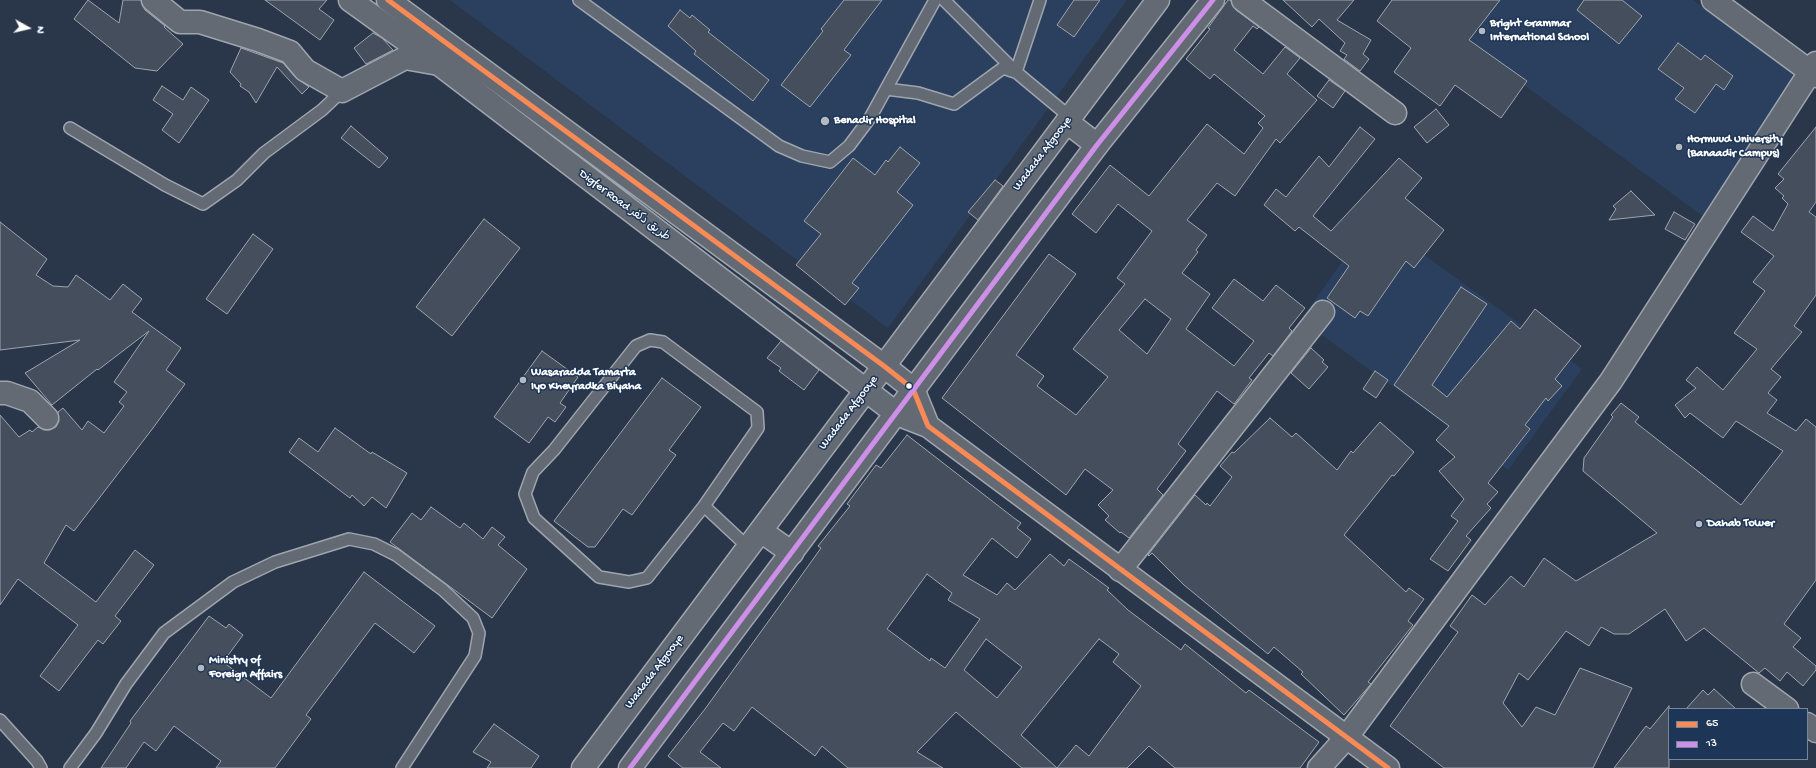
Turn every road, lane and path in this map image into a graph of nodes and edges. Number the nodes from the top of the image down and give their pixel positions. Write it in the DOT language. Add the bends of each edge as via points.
graph roads {
  1 [pos="153,0"];
  2 [pos="350,0"];
  3 [pos="579,0"];
  4 [pos="935,0"];
  5 [pos="944,0"];
  6 [pos="1040,0"];
  7 [pos="1158,0"];
  8 [pos="1213,0"];
  9 [pos="1243,0"];
  10 [pos="1713,0"];
  11 [pos="392,1"];
  12 [pos="381,22"];
  13 [pos="439,64"];
  14 [pos="1814,70"];
  15 [pos="1016,72"];
  16 [pos="886,89"];
  17 [pos="342,91"];
  18 [pos="1395,113"];
  19 [pos="1069,120"];
  20 [pos="70,128"];
  21 [pos="1097,145"];
  22 [pos="1323,312"];
  23 [pos="884,366"];
  24 [pos="913,389"];
  25 [pos="866,391"];
  26 [pos="0,394"];
  27 [pos="897,414"];
  28 [pos="47,418"];
  29 [pos="928,426"];
  30 [pos="704,506"];
  31 [pos="755,539"];
  32 [pos="792,553"];
  33 [pos="1120,570"];
  34 [pos="1753,684"];
  35 [pos="1786,708"];
  36 [pos="0,720"];
  37 [pos="1808,725"];
  38 [pos="1816,731"];
  39 [pos="1346,738"];
  40 [pos="41,768"];
  41 [pos="70,768"];
  42 [pos="402,768"];
  43 [pos="583,768"];
  44 [pos="630,768"];
  45 [pos="1319,768"];
  46 [pos="1388,768"];
  1 -- 17 [label="main road" via="180,22 200,22 290,52 306,70"];
  2 -- 12 [label="main road, Digfer Road طريق دكفر"];
  3 -- 16 [label="lane" via="779,146 802,156 830,162 849,146 870,118"];
  4 -- 16 [label="lane"];
  5 -- 15 [label="lane"];
  6 -- 15 [label="lane"];
  7 -- 19 [label="main road, Wadada Afgooye"];
  8 -- 21 [label="main road"];
  9 -- 18 [label="main road"];
  10 -- 14 [label="main road"];
  11 -- 12 [label="lane"];
  11 -- 23 [label="main road, Digfer Road طريق دكفر"];
  12 -- 13 [label="main road, Digfer Road طريق دكفر"];
  13 -- 17 [label="main road" via="405,58"];
  13 -- 25 [label="main road, Digfer Road طريق دكفر"];
  14 -- 39 [label="main road" via="1611,381"];
  15 -- 16 [label="lane" via="1003,68 954,104 918,93"];
  15 -- 19 [label="lane"];
  17 -- 20 [label="lane" via="322,110 264,153 237,180 203,204 165,185"];
  19 -- 21 [label="main road"];
  19 -- 23 [label="main road, Wadada Afgooye"];
  21 -- 24 [label="main road"];
  22 -- 33 [label="main road"];
  23 -- 24 [label="main road, Digfer Road طريق دكفر"];
  23 -- 25 [label="main road, Wadada Afgooye"];
  24 -- 27 [label="main road"];
  24 -- 29 [label="main road, Digfer Road طريق دكفر"];
  25 -- 27 [label="main road, Digfer Road طريق دكفر"];
  25 -- 31 [label="main road, Wadada Afgooye"];
  26 -- 28 [label="main road" via="7,393 30,401"];
  27 -- 29 [label="main road, Digfer Road طريق دكفر"];
  27 -- 32 [label="main road"];
  29 -- 33 [label="main road"];
  30 -- 30 [label="lane" via="758,428 757,412 663,342 650,340 636,346 554,450 533,472 525,494 534,518 599,577 629,582 647,578"];
  30 -- 31 [label="lane"];
  31 -- 32 [label="main road"];
  31 -- 43 [label="main road, Wadada Afgooye"];
  32 -- 44 [label="main road"];
  33 -- 39 [label="main road"];
  34 -- 35 [label="main road"];
  36 -- 40 [label="lane"];
  37 -- 38 [label="main road"];
  39 -- 45 [label="main road"];
  39 -- 46 [label="main road"];
  41 -- 42 [label="lane" via="96,733 126,684 164,633 233,582 275,562 350,539 374,544 396,555 443,590 473,618 479,633 476,656"];
}
